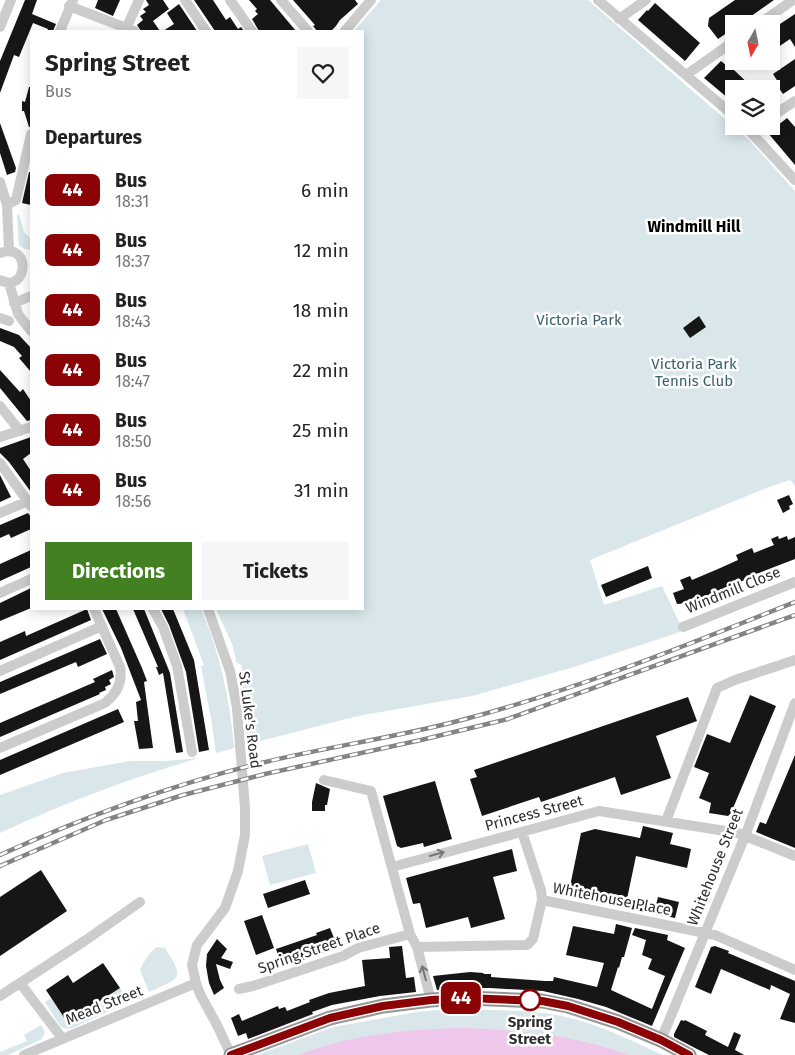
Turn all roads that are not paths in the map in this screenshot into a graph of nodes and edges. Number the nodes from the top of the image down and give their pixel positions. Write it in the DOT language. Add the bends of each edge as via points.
graph roads {
  1 [pos="11,0"];
  2 [pos="139,0"];
  3 [pos="185,0"];
  4 [pos="230,0"];
  5 [pos="281,0"];
  6 [pos="598,0"];
  7 [pos="646,0"];
  8 [pos="793,0"];
  9 [pos="369,1"];
  10 [pos="71,3"];
  11 [pos="772,15"];
  12 [pos="619,18"];
  13 [pos="0,27"];
  14 [pos="60,30"];
  15 [pos="129,30"];
  16 [pos="205,30"];
  17 [pos="251,30"];
  18 [pos="307,30"];
  19 [pos="346,30"];
  20 [pos="725,47"];
  21 [pos="686,75"];
  22 [pos="795,101"];
  23 [pos="725,108"];
  24 [pos="780,112"];
  25 [pos="757,135"];
  26 [pos="30,138"];
  27 [pos="795,180"];
  28 [pos="0,182"];
  29 [pos="7,205"];
  30 [pos="4,252"];
  31 [pos="27,262"];
  32 [pos="4,282"];
  33 [pos="30,296"];
  34 [pos="14,303"];
  35 [pos="30,330"];
  36 [pos="0,406"];
  37 [pos="30,427"];
  38 [pos="20,431"];
  39 [pos="0,437"];
  40 [pos="0,463"];
  41 [pos="30,504"];
  42 [pos="0,513"];
  43 [pos="30,579"];
  44 [pos="795,582"];
  45 [pos="0,592"];
  46 [pos="94,610"];
  47 [pos="154,610"];
  48 [pos="208,610"];
  49 [pos="102,626"];
  50 [pos="683,627"];
  51 [pos="795,660"];
  52 [pos="0,670"];
  53 [pos="795,703"];
  54 [pos="0,748"];
  55 [pos="192,752"];
  56 [pos="324,780"];
  57 [pos="666,821"];
  58 [pos="522,832"];
  59 [pos="745,836"];
  60 [pos="795,856"];
  61 [pos="392,867"];
  62 [pos="542,900"];
  63 [pos="140,902"];
  64 [pos="705,933"];
  65 [pos="410,934"];
  66 [pos="416,947"];
  67 [pos="795,970"];
  68 [pos="20,983"];
  69 [pos="196,983"];
  70 [pos="239,989"];
  71 [pos="0,996"];
  72 [pos="431,1000"];
  73 [pos="62,1038"];
  74 [pos="661,1040"];
  75 [pos="24,1055"];
  76 [pos="231,1055"];
  77 [pos="689,1055"];
  1 -- 13 [label="street"];
  2 -- 15 [label="street"];
  3 -- 16 [label="street"];
  4 -- 17 [label="street"];
  5 -- 18 [label="street"];
  6 -- 12 [label="street"];
  7 -- 12 [label="street"];
  8 -- 11 [label="street"];
  9 -- 19 [label="street"];
  10 -- 14 [label="street"];
  10 -- 15 [label="street"];
  12 -- 21 [label="street"];
  20 -- 21 [label="street"];
  21 -- 23 [label="street"];
  22 -- 24 [label="street"];
  25 -- 27 [label="street"];
  26 -- 29 [label="street" via="16,200"];
  28 -- 29 [label="street"];
  29 -- 30 [label="street"];
  30 -- 31 [label="street" via="16,254"];
  31 -- 32 [label="street" via="17,279"];
  32 -- 34 [label="street"];
  33 -- 34 [label="street"];
  34 -- 35 [label="street"];
  36 -- 38 [label="street"];
  37 -- 38 [label="street"];
  38 -- 39 [label="street"];
  40 -- 41 [label="street"];
  41 -- 42 [label="street"];
  43 -- 45 [label="street"];
  44 -- 50 [label="street, Windmill Close"];
  46 -- 49 [label="street"];
  47 -- 55 [label="street" via="177,666"];
  48 -- 69 [label="street, St Luke's Road" via="230,671 237,708 245,835 238,871 225,908 197,945 192,965"];
  49 -- 52 [label="street"];
  49 -- 54 [label="street" via="122,676 105,704"];
  51 -- 57 [label="street" via="717,688"];
  53 -- 59 [label="street, Whitehouse Street"];
  56 -- 61 [label="street" via="371,791"];
  57 -- 58 [label="street, Princess Street" via="599,811"];
  57 -- 59 [label="street, Princess Street"];
  61 -- 58 [label="street, Princess Street, one-way"];
  58 -- 62 [label="street"];
  59 -- 60 [label="street, Princess Street"];
  59 -- 64 [label="street, Whitehouse Street"];
  61 -- 65 [label="street"];
  62 -- 64 [label="street, Whitehouse Place"];
  62 -- 66 [label="street" via="533,939 527,945"];
  63 -- 68 [label="street"];
  64 -- 67 [label="street, Whitehouse Place"];
  64 -- 74 [label="street, Whitehouse Street"];
  65 -- 66 [label="street"];
  65 -- 70 [label="street, Spring Street Place" via="358,948 343,956"];
  72 -- 66 [label="street, one-way"];
  68 -- 71 [label="street"];
  68 -- 73 [label="street"];
  69 -- 73 [label="street, Mead Street"];
  69 -- 76 [label="street"];
  72 -- 74 [label="highway" via="542,1001 610,1019"];
  72 -- 76 [label="highway" via="383,1006 330,1018"];
  73 -- 75 [label="street, Mead Street"];
  74 -- 77 [label="highway"];
}
